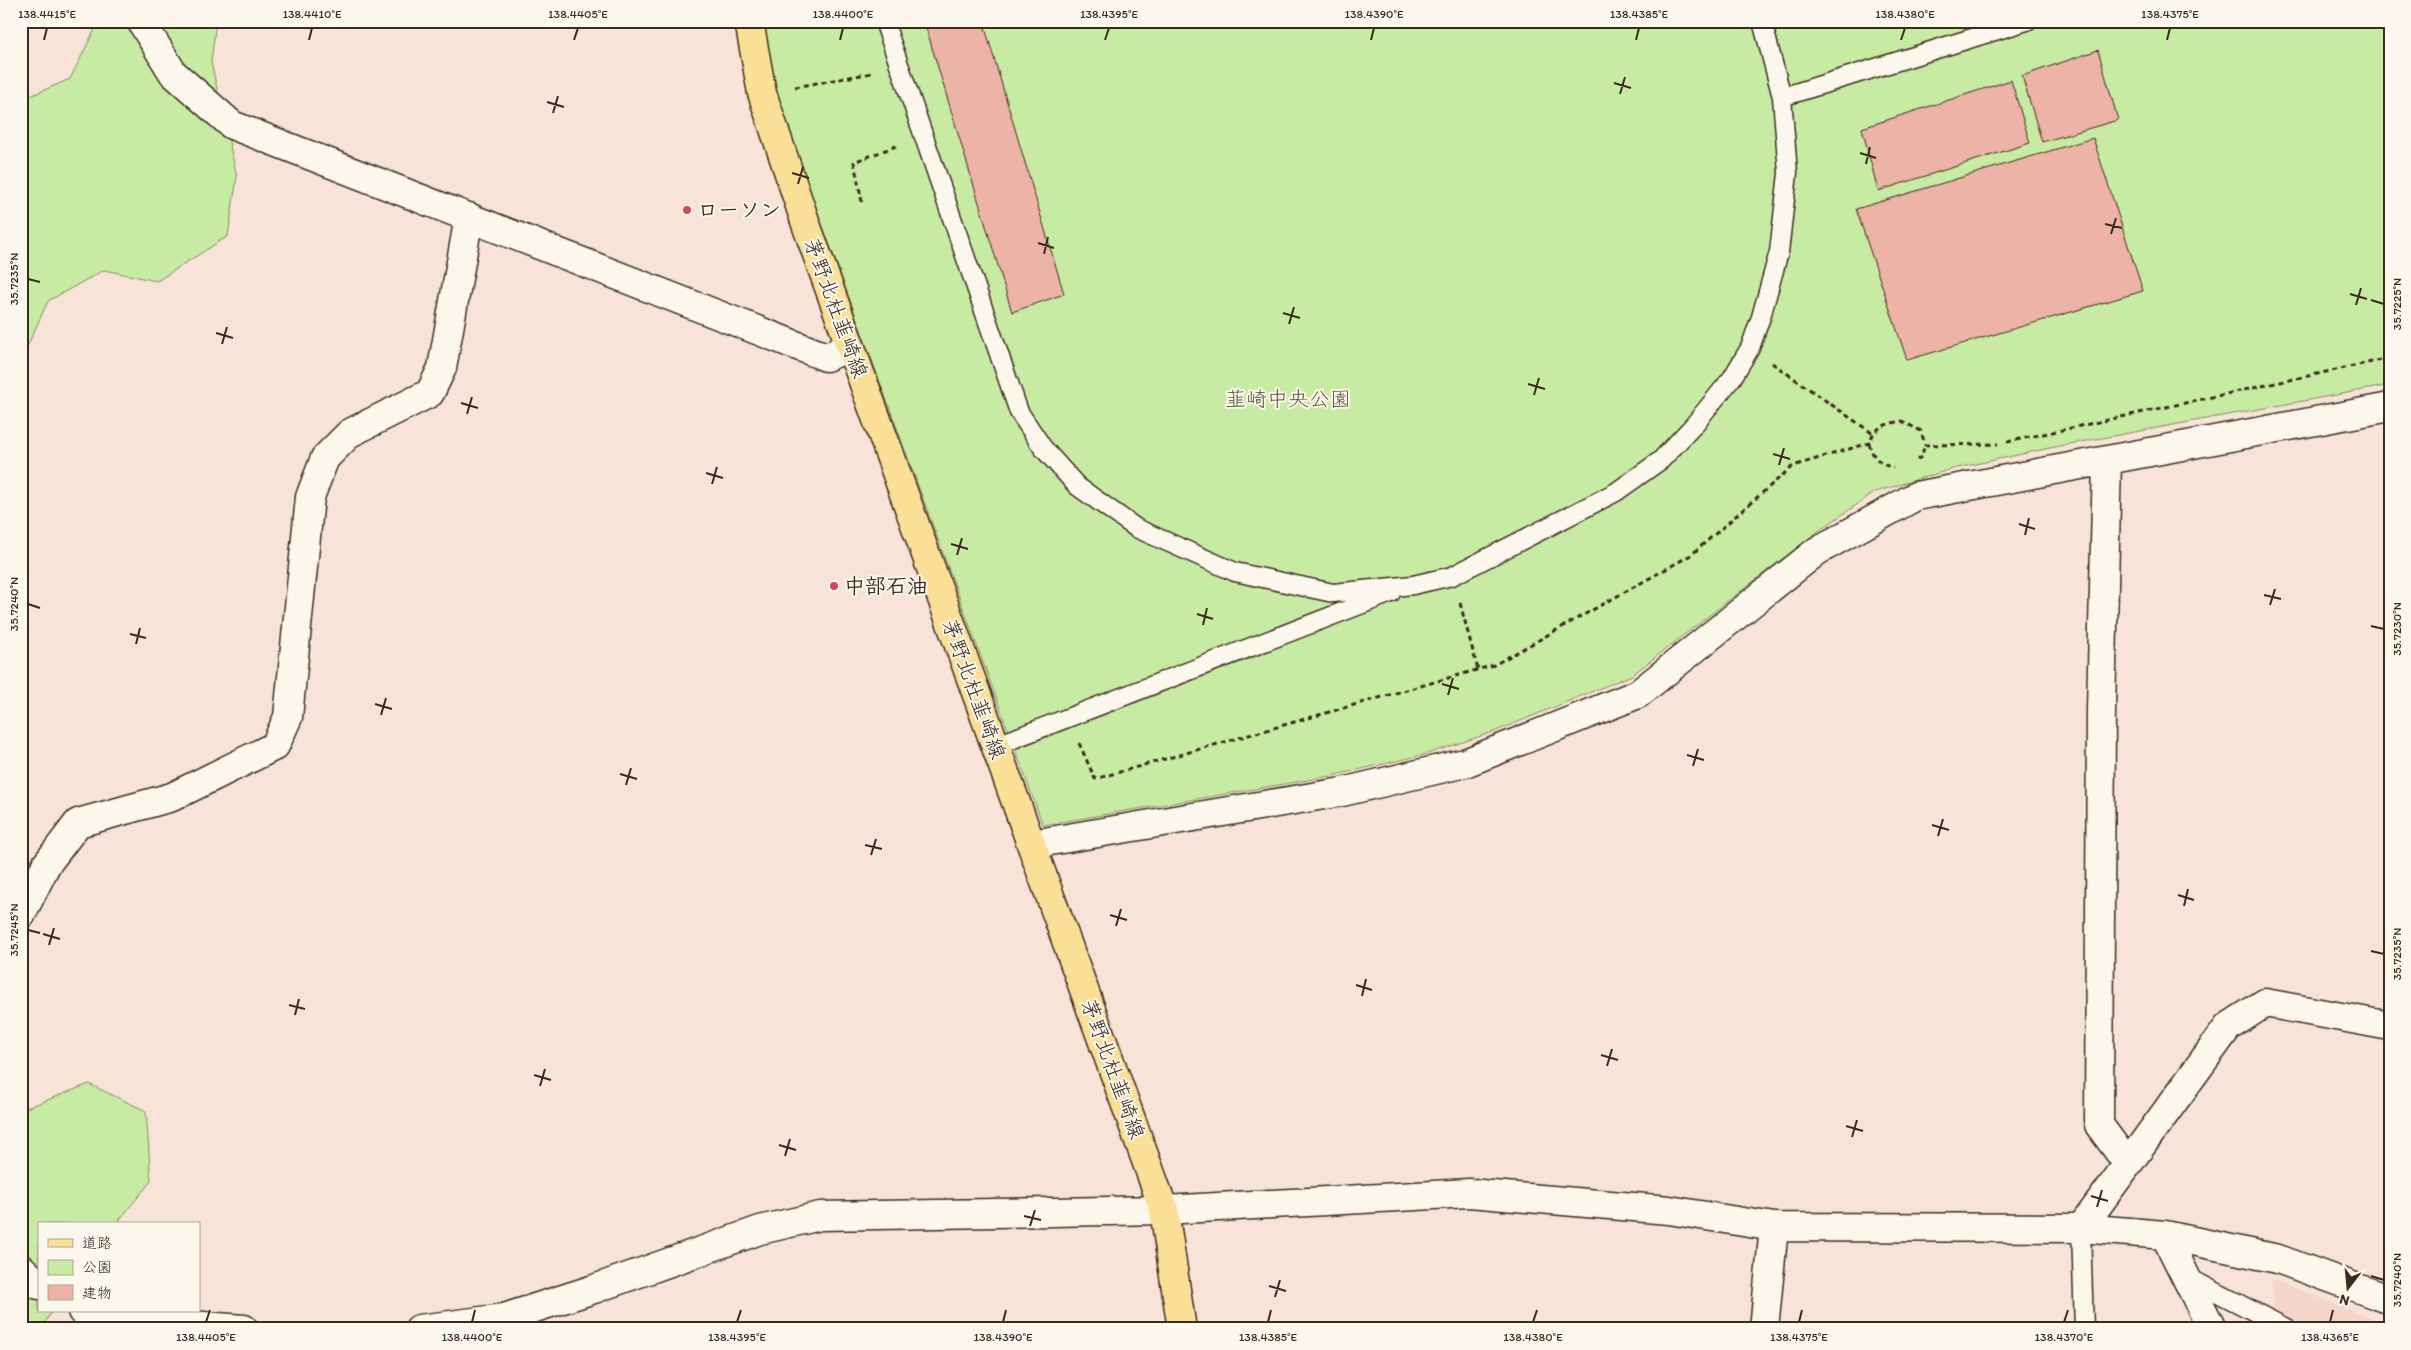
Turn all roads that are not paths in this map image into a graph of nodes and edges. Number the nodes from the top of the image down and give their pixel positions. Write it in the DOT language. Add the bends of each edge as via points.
graph roads {
  1 [pos="141,21"];
  2 [pos="749,21"];
  3 [pos="884,21"];
  4 [pos="1762,21"];
  5 [pos="2027,21"];
  6 [pos="1782,97"];
  7 [pos="469,217"];
  8 [pos="850,348"];
  9 [pos="2390,407"];
  10 [pos="2107,461"];
  11 [pos="1413,585"];
  12 [pos="994,746"];
  13 [pos="1032,844"];
  14 [pos="21,915"];
  15 [pos="2390,1026"];
  16 [pos="2128,1164"];
  17 [pos="1164,1210"];
  18 [pos="1774,1227"];
  19 [pos="2081,1228"];
  20 [pos="2165,1235"];
  21 [pos="21,1268"];
  22 [pos="2187,1277"];
  23 [pos="38,1284"];
  24 [pos="2390,1300"];
  25 [pos="85,1312"];
  26 [pos="244,1329"];
  27 [pos="419,1329"];
  28 [pos="1182,1329"];
  29 [pos="1764,1329"];
  30 [pos="2084,1329"];
  31 [pos="2212,1329"];
  32 [pos="2288,1329"];
  1 -- 7 [label="street" via="174,73 232,125"];
  2 -- 8 [label="main road, 茅野北杜韮崎線" via="762,92"];
  3 -- 11 [label="lane" via="1019,412 1043,448 1077,486 1136,528 1235,572 1333,593"];
  4 -- 6 [label="lane"];
  5 -- 6 [label="lane"];
  6 -- 11 [label="lane" via="1788,173 1779,252 1750,348 1732,378 1661,460 1616,492 1452,576"];
  7 -- 8 [label="street" via="826,357"];
  7 -- 14 [label="street" via="442,368 430,393 350,433 325,458 310,497 288,717 275,746 172,797 78,822 46,865"];
  8 -- 12 [label="main road, 茅野北杜韮崎線"];
  9 -- 10 [label="street"];
  10 -- 13 [label="street" via="1916,496 1817,551 1638,694 1464,763 1342,792"];
  10 -- 16 [label="street" via="2101,710 2099,1125"];
  11 -- 12 [label="lane"];
  12 -- 13 [label="main road, 茅野北杜韮崎線"];
  13 -- 17 [label="main road, 茅野北杜韮崎線"];
  15 -- 16 [label="street" via="2265,1003 2228,1027"];
  16 -- 19 [label="street"];
  17 -- 18 [label="street" via="1469,1193 1669,1210"];
  17 -- 27 [label="street" via="820,1216 760,1230 504,1318"];
  17 -- 28 [label="main road, 茅野北杜韮崎線"];
  18 -- 19 [label="street"];
  18 -- 29 [label="street"];
  19 -- 20 [label="street"];
  19 -- 30 [label="lane"];
  20 -- 22 [label="street"];
  20 -- 24 [label="street" via="2278,1259"];
  21 -- 23 [label="street"];
  22 -- 31 [label="street"];
  22 -- 32 [label="lane"];
  25 -- 26 [label="street" via="109,1319"];
}
